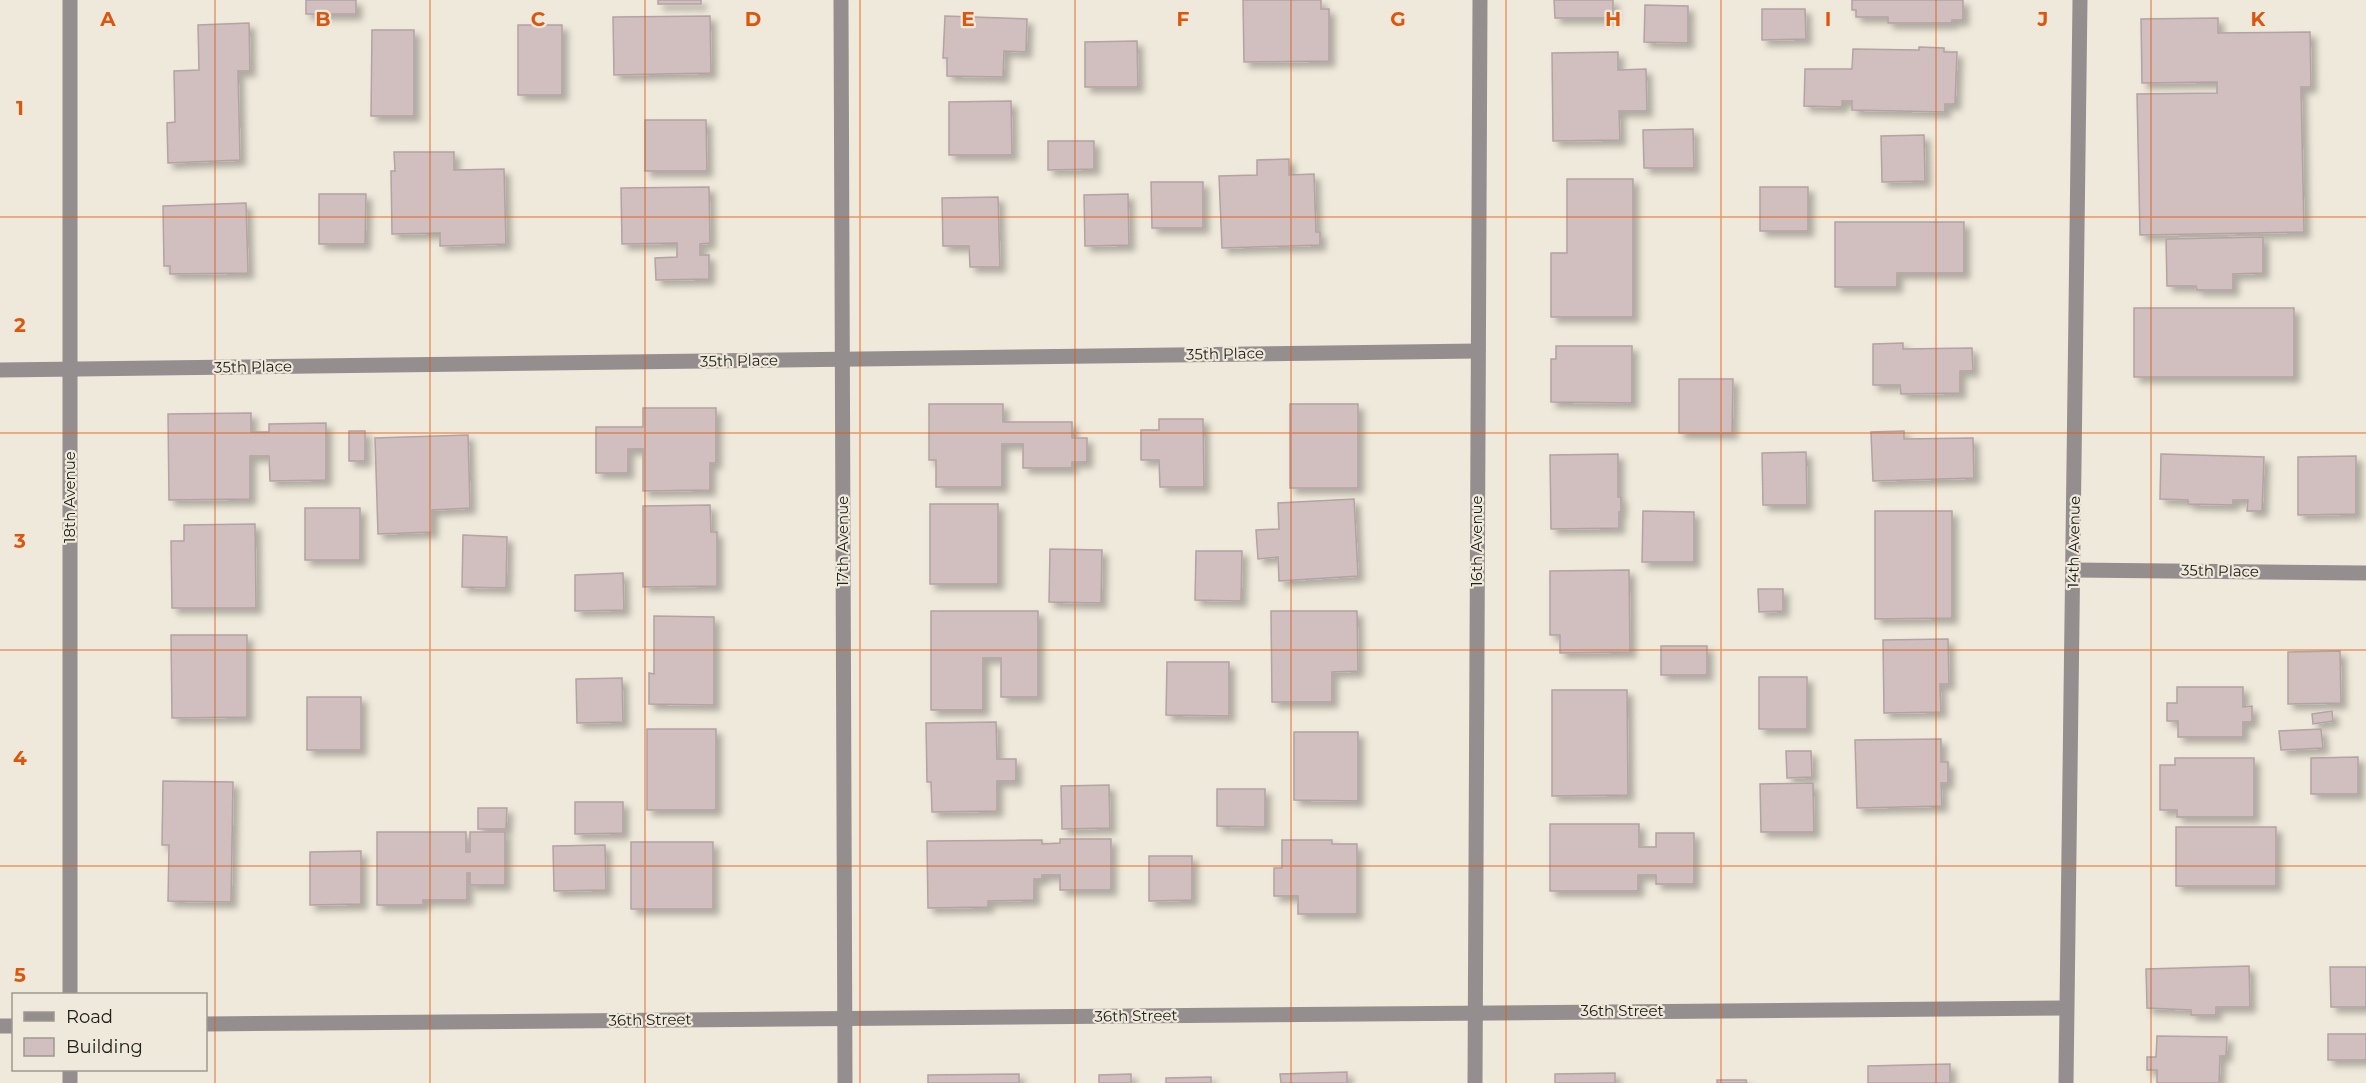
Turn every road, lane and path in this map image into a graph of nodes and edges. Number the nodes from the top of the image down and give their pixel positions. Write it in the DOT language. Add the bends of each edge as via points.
graph roads {
  1 [pos="70,0"];
  2 [pos="841,0"];
  3 [pos="1480,0"];
  4 [pos="2080,0"];
  5 [pos="1478,351"];
  6 [pos="843,360"];
  7 [pos="70,369"];
  8 [pos="0,370"];
  9 [pos="2074,570"];
  10 [pos="2366,573"];
  11 [pos="70,993"];
  12 [pos="2066,1008"];
  13 [pos="1475,1012"];
  14 [pos="845,1018"];
  15 [pos="207,1024"];
  16 [pos="845,1083"];
  17 [pos="1474,1083"];
  18 [pos="2066,1083"];
  1 -- 7 [label="street, 18th Avenue"];
  2 -- 6 [label="street, 17th Avenue"];
  3 -- 5 [label="street, 16th Avenue"];
  4 -- 9 [label="street, 14th Avenue"];
  5 -- 6 [label="street, 35th Place"];
  5 -- 13 [label="street, 16th Avenue"];
  6 -- 7 [label="street, 35th Place"];
  6 -- 14 [label="street, 17th Avenue"];
  7 -- 8 [label="street, 35th Place"];
  7 -- 11 [label="street, 18th Avenue"];
  9 -- 10 [label="street, 35th Place"];
  9 -- 12 [label="street, 14th Avenue"];
  12 -- 13 [label="street, 36th Street"];
  12 -- 18 [label="street, 14th Avenue"];
  13 -- 14 [label="street, 36th Street"];
  13 -- 17 [label="street, 16th Avenue"];
  14 -- 15 [label="street, 36th Street"];
  14 -- 16 [label="street, 17th Avenue"];
}
